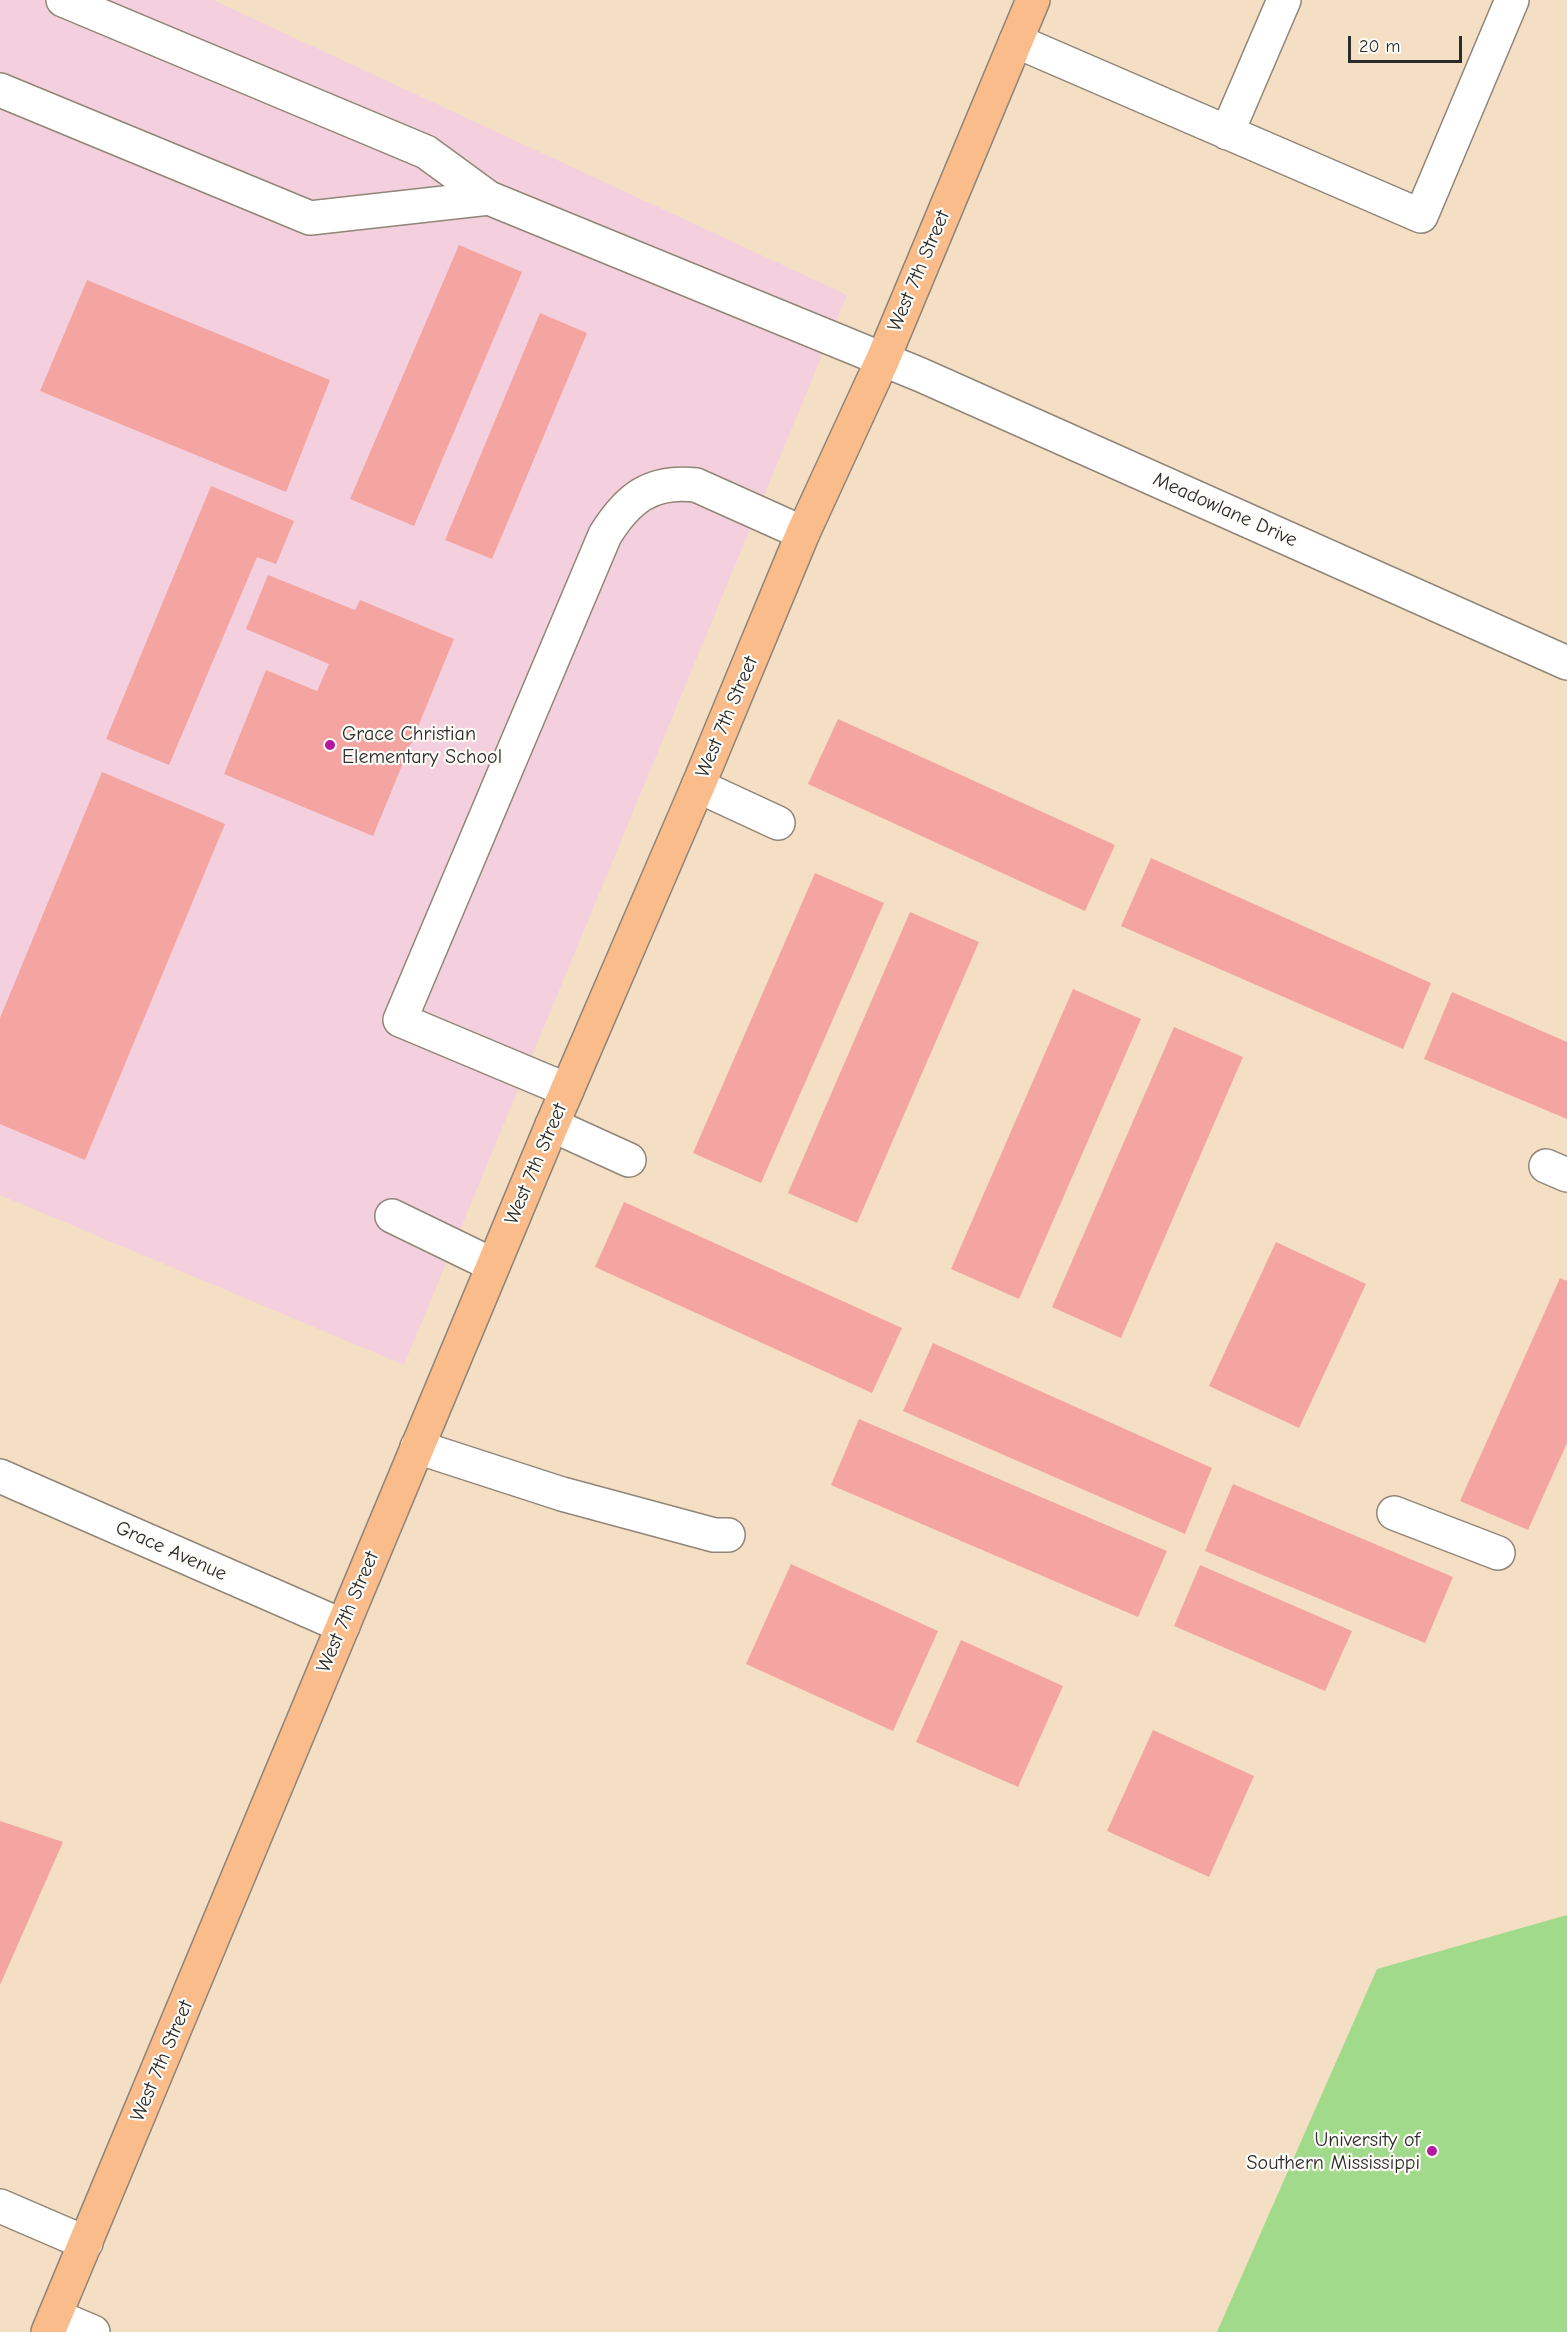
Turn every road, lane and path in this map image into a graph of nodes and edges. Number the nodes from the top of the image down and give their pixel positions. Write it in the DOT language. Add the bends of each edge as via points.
graph roads {
  1 [pos="63,0"];
  2 [pos="1033,0"];
  3 [pos="1284,0"];
  4 [pos="1512,0"];
  5 [pos="1016,41"];
  6 [pos="0,90"];
  7 [pos="1227,133"];
  8 [pos="489,198"];
  9 [pos="883,359"];
  10 [pos="803,532"];
  11 [pos="1567,663"];
  12 [pos="698,786"];
  13 [pos="778,823"];
  14 [pos="567,1090"];
  15 [pos="552,1125"];
  16 [pos="629,1160"];
  17 [pos="392,1216"];
  18 [pos="493,1265"];
  19 [pos="417,1447"];
  20 [pos="0,1476"];
  21 [pos="1394,1513"];
  22 [pos="728,1535"];
  23 [pos="1498,1553"];
  24 [pos="343,1626"];
  25 [pos="0,2206"];
  26 [pos="86,2243"];
  27 [pos="51,2324"];
  28 [pos="93,2332"];
  1 -- 8 [label="street" via="426,152"];
  2 -- 5 [label="main road, West 7th Street"];
  3 -- 7 [label="street"];
  4 -- 7 [label="street" via="1421,216"];
  5 -- 7 [label="street"];
  5 -- 9 [label="main road, West 7th Street"];
  6 -- 8 [label="street" via="310,218"];
  8 -- 9 [label="street, Meadowlane Drive"];
  9 -- 10 [label="main road, West 7th Street"];
  9 -- 11 [label="street, Meadowlane Drive"];
  10 -- 12 [label="main road, West 7th Street"];
  10 -- 14 [label="street" via="696,485 675,484 653,487 630,503 605,535 400,1020"];
  12 -- 13 [label="street"];
  12 -- 14 [label="main road, West 7th Street"];
  14 -- 15 [label="main road, West 7th Street"];
  15 -- 16 [label="street"];
  15 -- 18 [label="main road, West 7th Street"];
  17 -- 18 [label="street"];
  18 -- 19 [label="main road, West 7th Street"];
  19 -- 22 [label="street" via="562,1494 714,1535"];
  19 -- 24 [label="main road, West 7th Street"];
  20 -- 24 [label="street, Grace Avenue"];
  21 -- 23 [label="street"];
  24 -- 26 [label="main road, West 7th Street"];
  25 -- 26 [label="street"];
  26 -- 27 [label="main road, West 7th Street"];
  27 -- 28 [label="street"];
}
